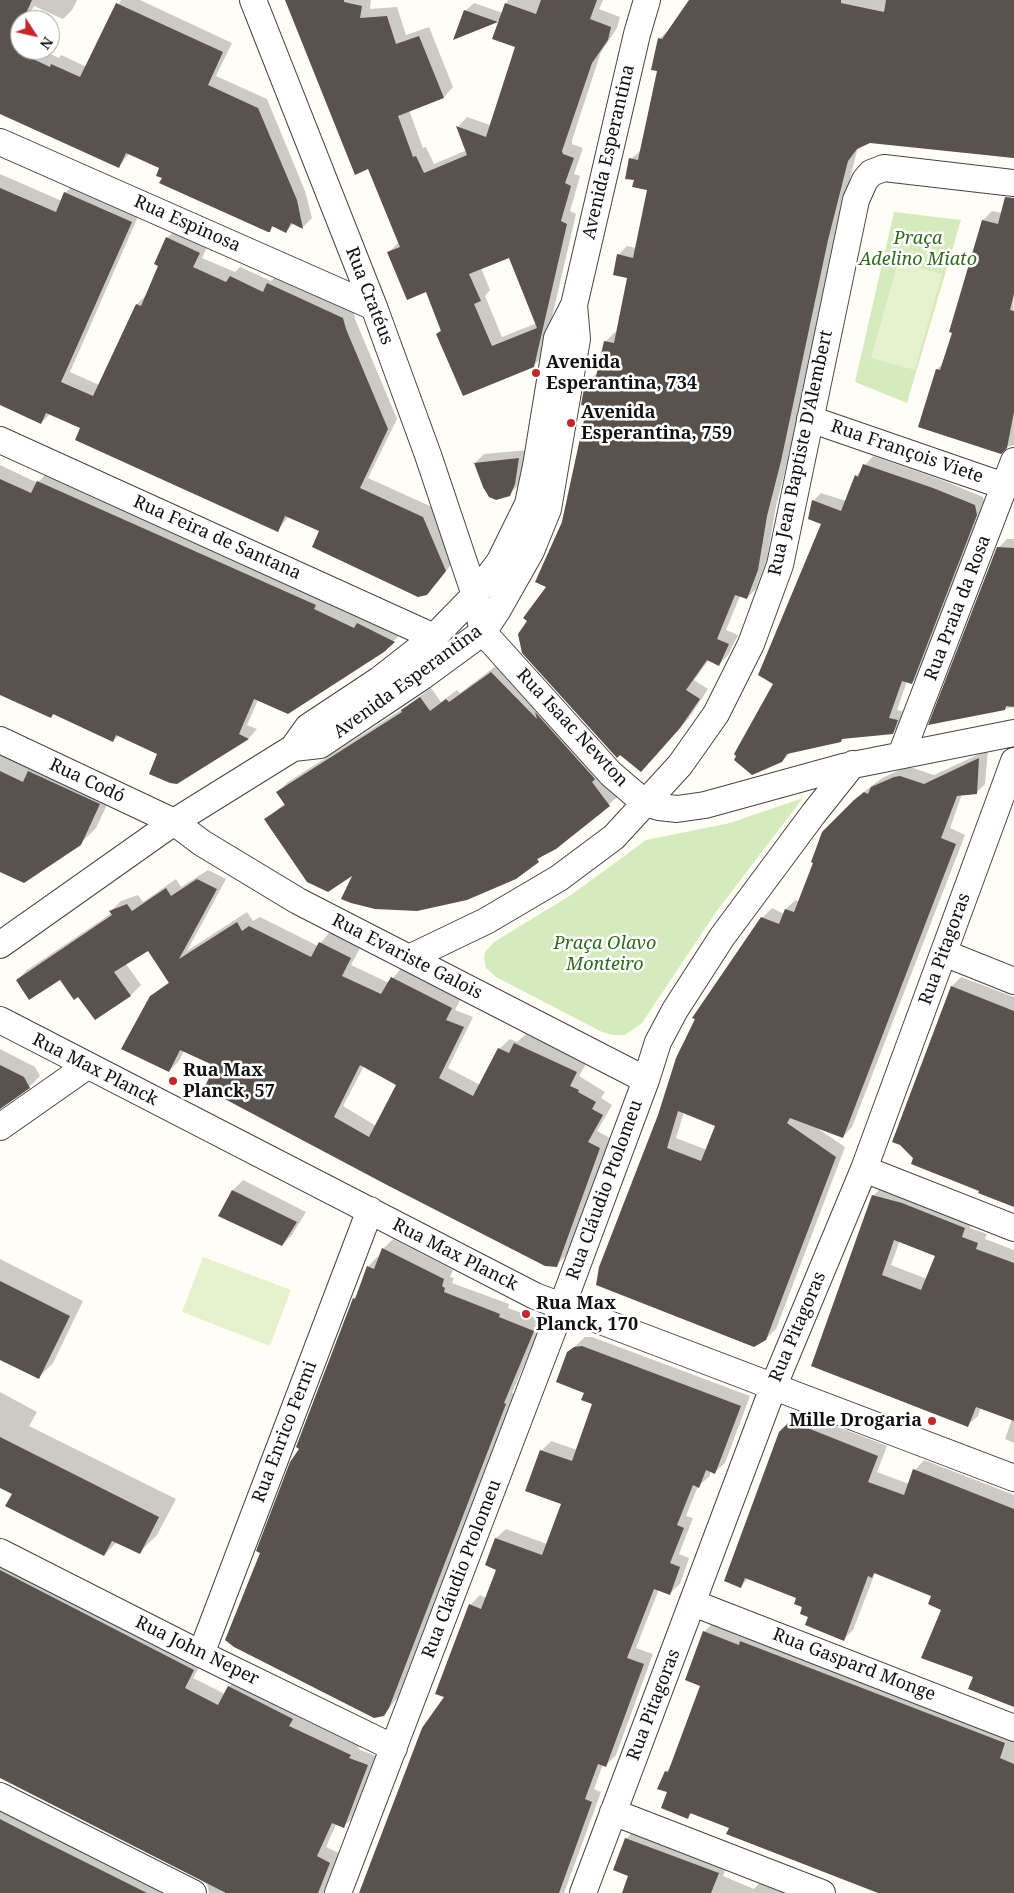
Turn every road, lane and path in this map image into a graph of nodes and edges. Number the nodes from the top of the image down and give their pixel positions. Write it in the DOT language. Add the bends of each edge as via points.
graph roads {
  1 [pos="253,0"];
  2 [pos="647,0"];
  3 [pos="0,142"];
  4 [pos="1014,182"];
  5 [pos="574,305"];
  6 [pos="374,307"];
  7 [pos="810,419"];
  8 [pos="0,440"];
  9 [pos="1014,461"];
  10 [pos="1004,486"];
  11 [pos="475,595"];
  12 [pos="483,632"];
  13 [pos="434,636"];
  14 [pos="1014,733"];
  15 [pos="0,740"];
  16 [pos="293,748"];
  17 [pos="901,755"];
  18 [pos="1014,761"];
  19 [pos="853,764"];
  20 [pos="646,803"];
  21 [pos="174,822"];
  22 [pos="0,945"];
  23 [pos="944,953"];
  24 [pos="409,958"];
  25 [pos="1014,981"];
  26 [pos="0,1020"];
  27 [pos="87,1066"];
  28 [pos="646,1080"];
  29 [pos="0,1127"];
  30 [pos="864,1169"];
  31 [pos="370,1210"];
  32 [pos="1014,1228"];
  33 [pos="562,1306"];
  34 [pos="774,1385"];
  35 [pos="1014,1478"];
  36 [pos="0,1552"];
  37 [pos="693,1603"];
  38 [pos="201,1654"];
  39 [pos="1014,1728"];
  40 [pos="394,1748"];
  41 [pos="0,1796"];
  42 [pos="614,1812"];
  43 [pos="192,1893"];
  44 [pos="338,1893"];
  45 [pos="582,1893"];
  46 [pos="822,1893"];
  1 -- 6 [label="street, Rua Cratéus"];
  2 -- 5 [label="street, Avenida Esperantina"];
  3 -- 6 [label="street, Rua Espinosa"];
  4 -- 7 [label="street, Rua Jean Baptiste D'Alembert" via="884,168 871,173 856,200"];
  5 -- 11 [label="street, Avenida Esperantina" via="557,338 528,504 500,561"];
  5 -- 12 [label="street, Avenida Esperantina" via="577,339 548,509 532,551"];
  6 -- 11 [label="street, Rua Cratéus"];
  7 -- 10 [label="street, Rua François Viete"];
  7 -- 20 [label="street, Rua Jean Baptiste D'Alembert" via="780,565 751,644 716,714 680,765"];
  8 -- 13 [label="street, Rua Feira de Santana"];
  9 -- 10 [label="street, Rua Praia da Rosa"];
  10 -- 17 [label="street, Rua Praia da Rosa"];
  11 -- 12 [label="street, Rua Isaac Newton"];
  11 -- 13 [label="street, Avenida Esperantina"];
  12 -- 16 [label="street, Avenida Esperantina" via="320,745"];
  12 -- 20 [label="street, Rua Isaac Newton" via="611,774"];
  13 -- 16 [label="street, Avenida Esperantina" via="379,680 308,727"];
  14 -- 17 [label="street"];
  15 -- 21 [label="street, Rua Codó"];
  16 -- 21 [label="street, Avenida Esperantina"];
  17 -- 19 [label="street"];
  18 -- 23 [label="street, Rua Pitagoras"];
  19 -- 20 [label="street, Rua Isaac Newton" via="705,805 677,809"];
  19 -- 28 [label="street, Rua Cláudio Ptolomeu" via="722,937 662,1034"];
  20 -- 24 [label="street, Rua Jean Baptiste D'Alembert" via="614,837 559,878 486,920"];
  21 -- 22 [label="street, Avenida Esperantina"];
  21 -- 24 [label="street, Rua Evariste Galois" via="202,843 298,901"];
  23 -- 25 [label="street"];
  23 -- 30 [label="street, Rua Pitagoras"];
  24 -- 28 [label="street, Rua Evariste Galois"];
  26 -- 27 [label="street, Rua Max Planck"];
  27 -- 29 [label="street"];
  27 -- 31 [label="street, Rua Max Planck"];
  28 -- 33 [label="street, Rua Cláudio Ptolomeu"];
  30 -- 32 [label="street"];
  30 -- 34 [label="street, Rua Pitagoras"];
  31 -- 33 [label="street, Rua Max Planck" via="535,1296"];
  31 -- 38 [label="street, Rua Enrico Fermi"];
  33 -- 34 [label="street, Rua Max Planck"];
  33 -- 40 [label="street, Rua Cláudio Ptolomeu"];
  34 -- 35 [label="street, Rua Max Planck"];
  34 -- 37 [label="street, Rua Pitagoras"];
  36 -- 38 [label="street, Rua John Neper"];
  37 -- 39 [label="street, Rua Gaspard Monge"];
  37 -- 42 [label="street, Rua Pitagoras"];
  38 -- 40 [label="street, Rua John Neper"];
  40 -- 44 [label="street, Rua Cláudio Ptolomeu"];
  41 -- 43 [label="street"];
  42 -- 45 [label="street, Rua Pitagoras"];
  42 -- 46 [label="street"];
}
